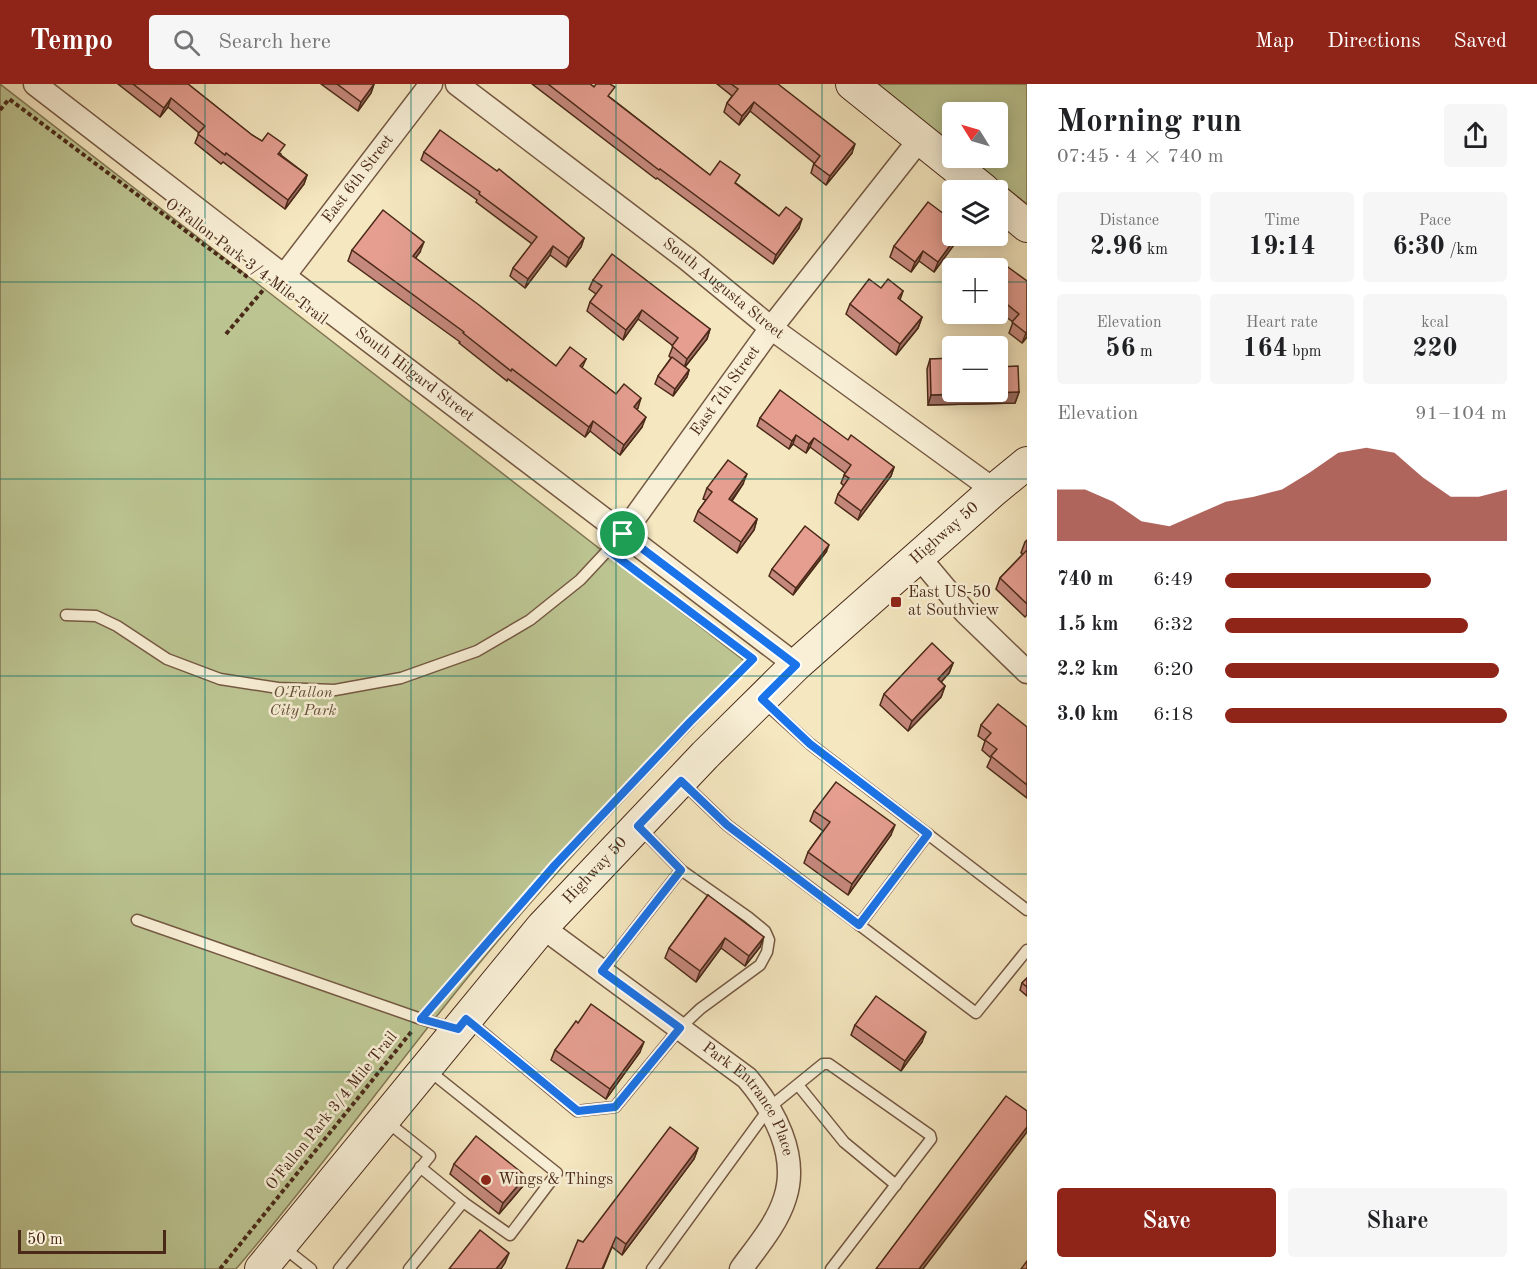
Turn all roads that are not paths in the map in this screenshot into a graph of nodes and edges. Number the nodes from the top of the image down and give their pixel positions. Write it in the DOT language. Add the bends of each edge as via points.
graph roads {
  1 [pos="34,84"];
  2 [pos="431,84"];
  3 [pos="457,84"];
  4 [pos="852,84"];
  5 [pos="920,139"];
  6 [pos="971,180"];
  7 [pos="1008,210"];
  8 [pos="1027,226"];
  9 [pos="284,276"];
  10 [pos="771,328"];
  11 [pos="1027,463"];
  12 [pos="994,490"];
  13 [pos="623,534"];
  14 [pos="918,556"];
  15 [pos="66,615"];
  16 [pos="796,665"];
  17 [pos="1027,672"];
  18 [pos="762,699"];
  19 [pos="681,781"];
  20 [pos="638,826"];
  21 [pos="928,834"];
  22 [pos="681,870"];
  23 [pos="1027,910"];
  24 [pos="137,920"];
  25 [pos="859,925"];
  26 [pos="542,927"];
  27 [pos="1027,950"];
  28 [pos="602,971"];
  29 [pos="462,1024"];
  30 [pos="680,1028"];
  31 [pos="426,1068"];
  32 [pos="798,1085"];
  33 [pos="770,1107"];
  34 [pos="384,1119"];
  35 [pos="420,1167"];
  36 [pos="896,1185"];
  37 [pos="463,1202"];
  38 [pos="281,1245"];
  39 [pos="343,1268"];
  40 [pos="261,1269"];
  41 [pos="311,1269"];
  42 [pos="408,1269"];
  43 [pos="652,1269"];
  44 [pos="741,1269"];
  45 [pos="831,1269"];
  1 -- 9 [label="street, South Hilgard Street"];
  2 -- 9 [label="street, East 6th Street"];
  3 -- 10 [label="street, South Augusta Street"];
  4 -- 5 [label="main road"];
  5 -- 6 [label="main road"];
  5 -- 10 [label="street, East 7th Street"];
  7 -- 8 [label="main road"];
  9 -- 13 [label="street, South Hilgard Street"];
  10 -- 12 [label="street, South Augusta Street"];
  10 -- 13 [label="street, East 7th Street"];
  11 -- 12 [label="main road, Highway 50"];
  12 -- 14 [label="main road, Highway 50"];
  13 -- 15 [label="lane" via="580,580 530,620 477,651 401,678 335,690 220,680 167,658 96,616"];
  13 -- 16 [label="street, South Hilgard Street"];
  14 -- 16 [label="main road, Highway 50"];
  14 -- 17 [label="street" via="964,612"];
  16 -- 18 [label="main road, Highway 50"];
  18 -- 19 [label="main road, Highway 50"];
  18 -- 21 [label="lane" via="810,744"];
  19 -- 20 [label="main road, Highway 50"];
  19 -- 25 [label="lane" via="727,825"];
  20 -- 22 [label="lane"];
  20 -- 26 [label="main road, Highway 50"];
  21 -- 23 [label="lane"];
  21 -- 25 [label="lane"];
  22 -- 28 [label="lane"];
  22 -- 30 [label="lane" via="748,916 769,940 760,965"];
  24 -- 29 [label="lane" via="421,1019"];
  25 -- 27 [label="lane" via="976,1013"];
  26 -- 28 [label="street, Park Entrance Place"];
  26 -- 29 [label="main road, Highway 50"];
  28 -- 30 [label="street, Park Entrance Place"];
  29 -- 30 [label="lane" via="578,1111 615,1107"];
  29 -- 31 [label="main road, Highway 50"];
  30 -- 33 [label="street, Park Entrance Place" via="747,1078"];
  31 -- 34 [label="main road, Highway 50"];
  31 -- 37 [label="lane" via="557,1173 510,1235"];
  32 -- 33 [label="lane"];
  32 -- 36 [label="lane" via="844,1142"];
  32 -- 36 [label="lane" via="823,1064 829,1064 930,1135 931,1140"];
  33 -- 43 [label="lane"];
  33 -- 44 [label="street, Park Entrance Place" via="784,1142 788,1178 785,1197 765,1237"];
  34 -- 35 [label="lane" via="430,1156"];
  34 -- 38 [label="main road, Highway 50"];
  35 -- 37 [label="lane"];
  35 -- 39 [label="lane"];
  36 -- 45 [label="lane"];
  37 -- 42 [label="lane"];
  38 -- 40 [label="main road, Highway 50"];
  38 -- 41 [label="lane"];
}
